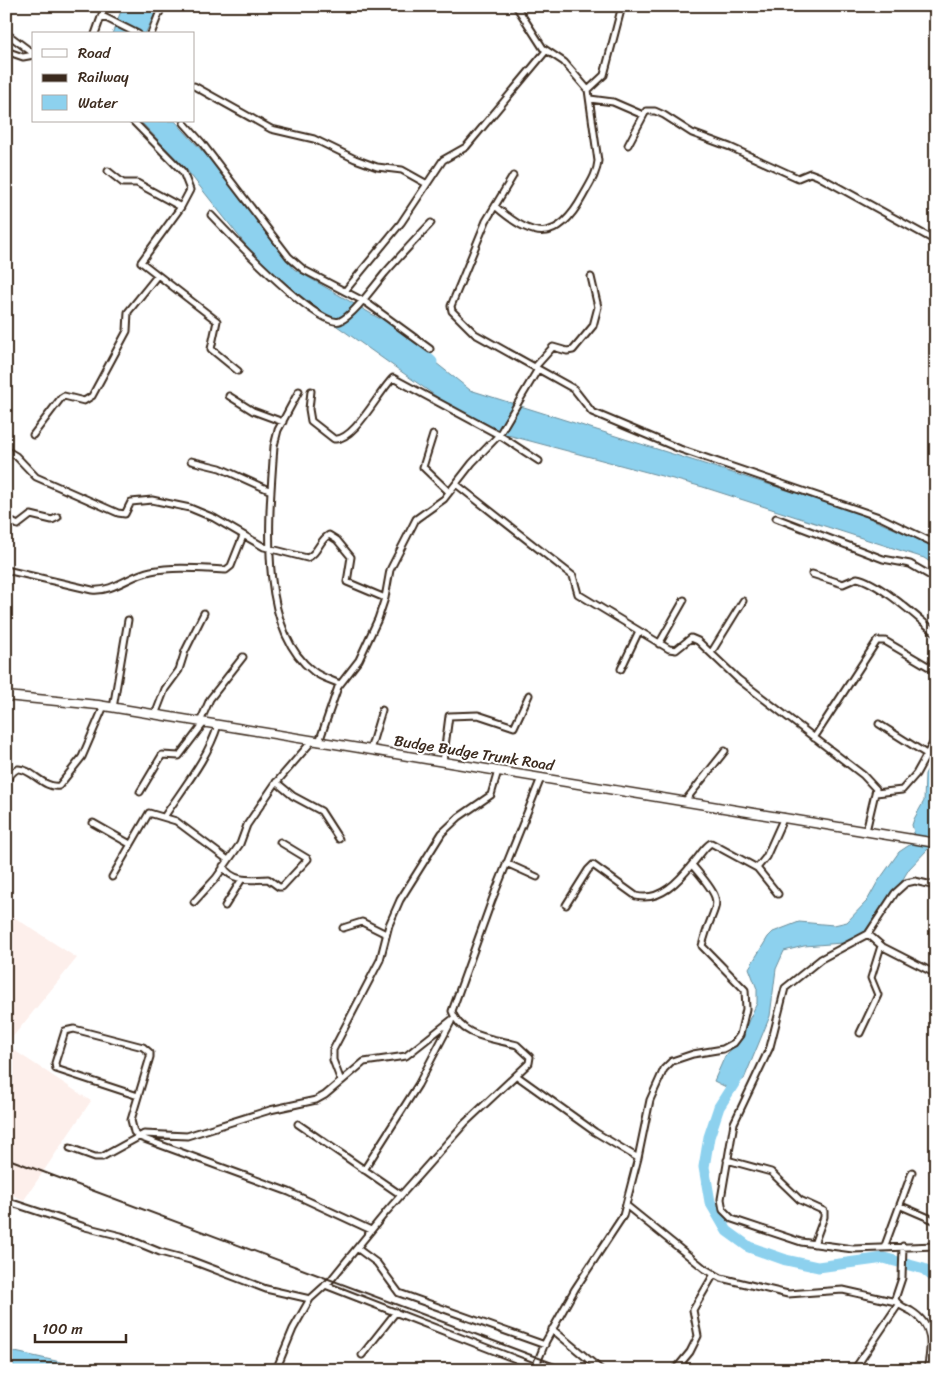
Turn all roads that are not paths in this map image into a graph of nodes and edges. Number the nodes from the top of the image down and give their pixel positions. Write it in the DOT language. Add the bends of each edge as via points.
graph roads {
  1 [pos="106,6"];
  2 [pos="162,6"];
  3 [pos="516,6"];
  4 [pos="622,6"];
  5 [pos="102,16"];
  6 [pos="96,32"];
  7 [pos="134,32"];
  8 [pos="152,32"];
  9 [pos="6,33"];
  10 [pos="6,51"];
  11 [pos="546,51"];
  12 [pos="32,52"];
  13 [pos="32,55"];
  14 [pos="195,87"];
  15 [pos="588,90"];
  16 [pos="590,99"];
  17 [pos="643,115"];
  18 [pos="134,122"];
  19 [pos="184,123"];
  20 [pos="628,145"];
  21 [pos="108,171"];
  22 [pos="512,176"];
  23 [pos="427,184"];
  24 [pos="495,206"];
  25 [pos="181,208"];
  26 [pos="211,215"];
  27 [pos="431,222"];
  28 [pos="936,241"];
  29 [pos="157,276"];
  30 [pos="591,277"];
  31 [pos="345,291"];
  32 [pos="361,302"];
  33 [pos="430,349"];
  34 [pos="537,368"];
  35 [pos="238,371"];
  36 [pos="299,391"];
  37 [pos="311,391"];
  38 [pos="230,396"];
  39 [pos="283,422"];
  40 [pos="500,433"];
  41 [pos="33,435"];
  42 [pos="433,435"];
  43 [pos="6,450"];
  44 [pos="191,461"];
  45 [pos="539,462"];
  46 [pos="456,484"];
  47 [pos="271,491"];
  48 [pos="449,492"];
  49 [pos="58,517"];
  50 [pos="776,518"];
  51 [pos="6,519"];
  52 [pos="243,536"];
  53 [pos="936,544"];
  54 [pos="269,549"];
  55 [pos="6,570"];
  56 [pos="812,574"];
  57 [pos="936,579"];
  58 [pos="385,598"];
  59 [pos="684,600"];
  60 [pos="743,601"];
  61 [pos="204,612"];
  62 [pos="128,620"];
  63 [pos="639,631"];
  64 [pos="936,633"];
  65 [pos="659,644"];
  66 [pos="711,653"];
  67 [pos="243,657"];
  68 [pos="621,669"];
  69 [pos="935,669"];
  70 [pos="340,684"];
  71 [pos="529,695"];
  72 [pos="6,696"];
  73 [pos="104,706"];
  74 [pos="113,708"];
  75 [pos="382,710"];
  76 [pos="155,715"];
  77 [pos="202,722"];
  78 [pos="879,724"];
  79 [pos="218,725"];
  80 [pos="814,738"];
  81 [pos="936,738"];
  82 [pos="316,741"];
  83 [pos="370,750"];
  84 [pos="726,751"];
  85 [pos="928,755"];
  86 [pos="443,762"];
  87 [pos="498,771"];
  88 [pos="541,778"];
  89 [pos="6,780"];
  90 [pos="276,782"];
  91 [pos="140,792"];
  92 [pos="876,793"];
  93 [pos="684,801"];
  94 [pos="164,817"];
  95 [pos="784,817"];
  96 [pos="93,823"];
  97 [pos="866,831"];
  98 [pos="339,839"];
  99 [pos="280,842"];
  100 [pos="933,842"];
  101 [pos="130,844"];
  102 [pos="228,860"];
  103 [pos="506,862"];
  104 [pos="692,865"];
  105 [pos="223,866"];
  106 [pos="757,868"];
  107 [pos="112,877"];
  108 [pos="537,877"];
  109 [pos="242,879"];
  110 [pos="936,886"];
  111 [pos="778,894"];
  112 [pos="194,902"];
  113 [pos="566,905"];
  114 [pos="225,906"];
  115 [pos="343,928"];
  116 [pos="386,934"];
  117 [pos="868,934"];
  118 [pos="881,946"];
  119 [pos="936,974"];
  120 [pos="453,1019"];
  121 [pos="860,1033"];
  122 [pos="517,1076"];
  123 [pos="341,1081"];
  124 [pos="138,1096"];
  125 [pos="298,1124"];
  126 [pos="139,1137"];
  127 [pos="70,1148"];
  128 [pos="638,1158"];
  129 [pos="727,1160"];
  130 [pos="364,1170"];
  131 [pos="912,1172"];
  132 [pos="401,1195"];
  133 [pos="6,1201"];
  134 [pos="627,1206"];
  135 [pos="901,1206"];
  136 [pos="936,1221"];
  137 [pos="371,1230"];
  138 [pos="814,1244"];
  139 [pos="903,1246"];
  140 [pos="936,1246"];
  141 [pos="884,1248"];
  142 [pos="358,1249"];
  143 [pos="714,1274"];
  144 [pos="326,1285"];
  145 [pos="310,1299"];
  146 [pos="897,1303"];
  147 [pos="396,1312"];
  148 [pos="552,1330"];
  149 [pos="544,1344"];
  150 [pos="362,1354"];
  151 [pos="682,1364"];
  152 [pos="535,1368"];
  153 [pos="276,1370"];
  154 [pos="601,1370"];
  155 [pos="675,1370"];
  156 [pos="689,1370"];
  157 [pos="854,1370"];
  158 [pos="927,1370"];
  1 -- 5 [label="street"];
  2 -- 8 [label="street"];
  3 -- 11 [label="street"];
  4 -- 15 [label="street" via="604,75"];
  5 -- 6 [label="street"];
  5 -- 7 [label="street"];
  9 -- 12 [label="street"];
  10 -- 13 [label="street" via="24,57"];
  11 -- 15 [label="street" via="564,62"];
  11 -- 23 [label="street" via="466,148 446,157"];
  14 -- 23 [label="street" via="271,130 314,139 349,157 377,167 402,170"];
  15 -- 16 [label="street"];
  16 -- 17 [label="street" via="613,102"];
  16 -- 24 [label="street" via="598,168 567,221 558,228 532,230 514,223"];
  17 -- 20 [label="street"];
  17 -- 28 [label="street" via="650,110 664,115 692,133 798,178 810,173 818,176"];
  18 -- 25 [label="street" via="187,177 190,193"];
  19 -- 31 [label="street" via="289,257 304,270"];
  21 -- 25 [label="street" via="123,184 137,183"];
  22 -- 24 [label="street"];
  23 -- 31 [label="street"];
  24 -- 34 [label="street" via="451,309 475,334"];
  25 -- 29 [label="street" via="141,260"];
  26 -- 32 [label="street" via="287,290 330,319 341,320"];
  27 -- 32 [label="street"];
  29 -- 35 [label="street" via="217,321 212,349"];
  29 -- 41 [label="street" via="128,312 127,331 92,396 84,401 64,396"];
  30 -- 34 [label="street" via="598,306 593,326 573,350 553,347"];
  31 -- 32 [label="street"];
  32 -- 33 [label="street"];
  34 -- 40 [label="street"];
  34 -- 53 [label="street" via="574,389 592,412 652,438 875,515"];
  36 -- 39 [label="street"];
  37 -- 40 [label="street" via="309,409 312,421 334,439 344,436 363,419 393,378"];
  38 -- 39 [label="street" via="253,411"];
  39 -- 47 [label="street" via="274,446"];
  40 -- 45 [label="street"];
  40 -- 46 [label="street"];
  42 -- 48 [label="street" via="423,467"];
  43 -- 52 [label="street" via="36,477 118,513 124,514 132,500 152,500 190,508"];
  44 -- 47 [label="street" via="220,468"];
  46 -- 48 [label="street"];
  46 -- 63 [label="street" via="573,576 578,594"];
  47 -- 54 [label="street"];
  48 -- 58 [label="street" via="416,519 390,570"];
  49 -- 51 [label="street" via="52,520 31,515 18,525"];
  50 -- 57 [label="street" via="883,559 910,564"];
  52 -- 54 [label="street"];
  52 -- 55 [label="street" via="231,566 226,570 150,571 107,591"];
  54 -- 58 [label="street" via="311,557 329,535 351,557 347,582"];
  54 -- 70 [label="street" via="279,617 287,637 308,667"];
  56 -- 64 [label="street" via="843,584 860,578 887,594"];
  58 -- 70 [label="street" via="359,660"];
  59 -- 65 [label="street"];
  60 -- 66 [label="street"];
  61 -- 76 [label="street"];
  62 -- 74 [label="street"];
  63 -- 65 [label="street"];
  63 -- 68 [label="street"];
  65 -- 66 [label="street" via="676,650 691,638"];
  66 -- 80 [label="street" via="738,679"];
  67 -- 77 [label="street" via="210,699"];
  69 -- 80 [label="street" via="885,641 877,641"];
  70 -- 82 [label="street"];
  71 -- 86 [label="street" via="514,727 478,715 449,716"];
  72 -- 73 [label="main road, Budge Budge Trunk Road"];
  73 -- 74 [label="main road, Budge Budge Trunk Road"];
  73 -- 89 [label="street" via="82,757 59,786 52,786 21,770"];
  74 -- 76 [label="main road, Budge Budge Trunk Road"];
  75 -- 83 [label="street"];
  76 -- 77 [label="main road, Budge Budge Trunk Road"];
  77 -- 79 [label="main road, Budge Budge Trunk Road"];
  77 -- 91 [label="street" via="179,756 162,756"];
  78 -- 85 [label="street"];
  79 -- 82 [label="main road, Budge Budge Trunk Road"];
  79 -- 94 [label="street" via="208,752"];
  80 -- 92 [label="street" via="863,775"];
  81 -- 85 [label="street"];
  82 -- 83 [label="main road, Budge Budge Trunk Road"];
  82 -- 90 [label="street"];
  83 -- 86 [label="main road, Budge Budge Trunk Road"];
  84 -- 93 [label="street"];
  85 -- 92 [label="street" via="902,790"];
  86 -- 87 [label="main road, Budge Budge Trunk Road"];
  87 -- 88 [label="main road, Budge Budge Trunk Road"];
  87 -- 116 [label="street" via="491,795 442,833 400,900"];
  88 -- 93 [label="main road, Budge Budge Trunk Road"];
  88 -- 103 [label="street"];
  90 -- 98 [label="street" via="293,796 321,811"];
  90 -- 102 [label="street"];
  92 -- 97 [label="street"];
  93 -- 95 [label="main road, Budge Budge Trunk Road"];
  94 -- 101 [label="street" via="147,814"];
  94 -- 102 [label="street" via="176,821"];
  95 -- 97 [label="main road, Budge Budge Trunk Road"];
  95 -- 106 [label="street" via="766,857"];
  96 -- 101 [label="street"];
  97 -- 100 [label="main road, Budge Budge Trunk Road"];
  99 -- 109 [label="street" via="308,857 284,886 278,887 268,879"];
  101 -- 107 [label="street"];
  102 -- 105 [label="street"];
  103 -- 108 [label="street"];
  103 -- 120 [label="street" via="453,1007"];
  104 -- 106 [label="street" via="711,842"];
  104 -- 113 [label="street" via="662,894 645,897 636,896 596,866 590,866"];
  104 -- 128 [label="street" via="710,886 716,901 714,916 702,946 743,985 746,995 743,1028 738,1039 729,1046 667,1064 650,1100"];
  105 -- 109 [label="street" via="231,875"];
  105 -- 112 [label="street"];
  106 -- 111 [label="street"];
  109 -- 114 [label="street"];
  110 -- 117 [label="street" via="915,881 906,883 895,893"];
  115 -- 116 [label="street" via="362,922"];
  116 -- 123 [label="street" via="380,960 333,1050"];
  117 -- 118 [label="street"];
  117 -- 129 [label="street" via="821,959 785,988 770,1047 734,1123"];
  118 -- 119 [label="street"];
  118 -- 121 [label="street" via="871,978 878,995"];
  120 -- 122 [label="street" via="475,1034 523,1049 530,1061"];
  120 -- 123 [label="street" via="406,1056 370,1060 357,1066"];
  120 -- 130 [label="street" via="418,1085"];
  122 -- 128 [label="street" via="595,1132"];
  122 -- 132 [label="street" via="464,1123"];
  123 -- 126 [label="street" via="316,1100 262,1112 193,1134"];
  124 -- 124 [label="street" via="149,1051 74,1029 65,1031 56,1070"];
  124 -- 126 [label="street" via="131,1120"];
  125 -- 130 [label="street"];
  126 -- 127 [label="street" via="102,1157"];
  126 -- 137 [label="street" via="289,1192"];
  128 -- 134 [label="street"];
  129 -- 138 [label="street" via="771,1172 800,1200 824,1211"];
  129 -- 138 [label="street" via="721,1199 726,1216"];
  130 -- 132 [label="street"];
  131 -- 135 [label="street"];
  132 -- 137 [label="street"];
  133 -- 145 [label="street" via="121,1236 266,1289"];
  134 -- 143 [label="street"];
  134 -- 148 [label="street"];
  135 -- 136 [label="street"];
  135 -- 141 [label="street"];
  137 -- 142 [label="street"];
  138 -- 141 [label="street" via="836,1248"];
  139 -- 140 [label="street"];
  139 -- 141 [label="street"];
  139 -- 146 [label="street"];
  142 -- 144 [label="street"];
  142 -- 149 [label="street" via="377,1264 399,1293"];
  143 -- 146 [label="street" via="788,1294 843,1290"];
  143 -- 151 [label="street" via="693,1310 698,1336"];
  144 -- 145 [label="street"];
  144 -- 147 [label="street"];
  145 -- 153 [label="street"];
  146 -- 157 [label="street"];
  146 -- 158 [label="street" via="919,1316 929,1332 932,1348"];
  147 -- 150 [label="street"];
  147 -- 152 [label="street"];
  148 -- 149 [label="street"];
  148 -- 154 [label="street"];
  149 -- 152 [label="street"];
  151 -- 155 [label="street"];
  151 -- 156 [label="street"];
}
